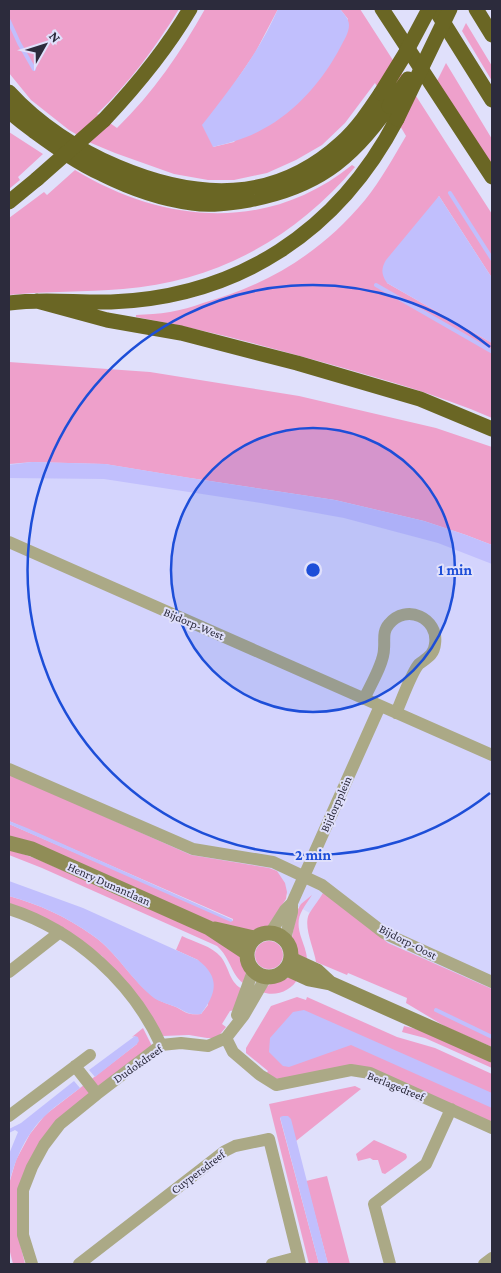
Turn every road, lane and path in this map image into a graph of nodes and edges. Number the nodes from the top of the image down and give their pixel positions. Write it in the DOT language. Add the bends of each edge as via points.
graph roads {
  1 [pos="190,9"];
  2 [pos="382,9"];
  3 [pos="429,9"];
  4 [pos="435,9"];
  5 [pos="450,9"];
  6 [pos="476,9"];
  7 [pos="492,35"];
  8 [pos="432,45"];
  9 [pos="9,92"];
  10 [pos="385,100"];
  11 [pos="492,100"];
  12 [pos="9,111"];
  13 [pos="492,177"];
  14 [pos="9,202"];
  15 [pos="37,301"];
  16 [pos="9,303"];
  17 [pos="492,429"];
  18 [pos="9,542"];
  19 [pos="364,699"];
  20 [pos="380,706"];
  21 [pos="396,713"];
  22 [pos="492,755"];
  23 [pos="9,768"];
  24 [pos="9,843"];
  25 [pos="305,877"];
  26 [pos="292,903"];
  27 [pos="9,909"];
  28 [pos="209,928"];
  29 [pos="60,932"];
  30 [pos="271,932"];
  31 [pos="254,938"];
  32 [pos="285,939"];
  33 [pos="247,953"];
  34 [pos="289,964"];
  35 [pos="9,972"];
  36 [pos="260,974"];
  37 [pos="492,982"];
  38 [pos="230,1032"];
  39 [pos="161,1045"];
  40 [pos="90,1055"];
  41 [pos="492,1055"];
  42 [pos="75,1066"];
  43 [pos="97,1094"];
  44 [pos="451,1109"];
  45 [pos="9,1116"];
  46 [pos="492,1128"];
  47 [pos="492,1258"];
  48 [pos="299,1261"];
  49 [pos="32,1264"];
  50 [pos="79,1264"];
  51 [pos="272,1264"];
  52 [pos="390,1264"];
  53 [pos="484,1264"];
  1 -- 14 [label="highway, bridge" via="144,76 104,120"];
  2 -- 13 [label="highway"];
  3 -- 10 [label="highway, bridge"];
  4 -- 11 [label="highway"];
  5 -- 8 [label="highway, bridge"];
  6 -- 7 [label="highway"];
  8 -- 10 [label="highway, bridge"];
  8 -- 15 [label="highway, bridge" via="397,119 362,175 336,205 276,254 242,273 208,286 158,297 111,302"];
  9 -- 10 [label="highway" via="46,125 95,156 159,182 213,192 262,186 295,174 329,154"];
  10 -- 12 [label="highway" via="375,126 356,147 319,176 280,193 223,204 192,204 127,186 64,154"];
  15 -- 16 [label="highway"];
  15 -- 17 [label="highway" via="296,363 420,399"];
  18 -- 19 [label="street, Bijdorp-West"];
  19 -- 20 [label="street, Bijdorp-West"];
  19 -- 21 [label="street" via="383,655 388,625 407,614 421,616 433,629 436,637 434,648 417,667"];
  20 -- 21 [label="street"];
  20 -- 25 [label="street, Bijdorpplein"];
  21 -- 22 [label="street"];
  23 -- 25 [label="street" via="193,849 273,862"];
  24 -- 28 [label="main road, Henry Dunantlaan" via="32,849"];
  25 -- 26 [label="street, Bijdorpplein"];
  25 -- 37 [label="street, Bijdorp-Oost" via="322,885 384,933"];
  26 -- 30 [label="street, Bijdorpplein"];
  26 -- 32 [label="street, Bijdorpplein"];
  27 -- 29 [label="street"];
  28 -- 31 [label="main road"];
  28 -- 33 [label="main road"];
  29 -- 35 [label="street"];
  29 -- 39 [label="street" via="92,954 121,984 153,1028"];
  30 -- 31 [label="main road"];
  30 -- 32 [label="main road"];
  31 -- 33 [label="main road"];
  32 -- 34 [label="main road" via="291,950"];
  33 -- 36 [label="main road" via="249,966"];
  34 -- 36 [label="main road" via="277,976"];
  34 -- 41 [label="main road" via="317,971 330,983"];
  36 -- 38 [label="street" via="244,1015"];
  38 -- 39 [label="street, Dudokdreef" via="208,1046"];
  38 -- 44 [label="street, Berlagedreef" via="233,1052 276,1085 351,1070 370,1073"];
  39 -- 43 [label="street, Dudokdreef"];
  40 -- 42 [label="street"];
  42 -- 43 [label="street"];
  42 -- 45 [label="street"];
  43 -- 49 [label="street, Dudokdreef" via="60,1124 32,1167 23,1190 23,1235"];
  44 -- 46 [label="street, Berlagedreef"];
  44 -- 52 [label="street" via="426,1164 374,1204"];
  47 -- 53 [label="street"];
  48 -- 50 [label="street, Cuypersdreef" via="270,1139 225,1151"];
  48 -- 51 [label="street"];
}
